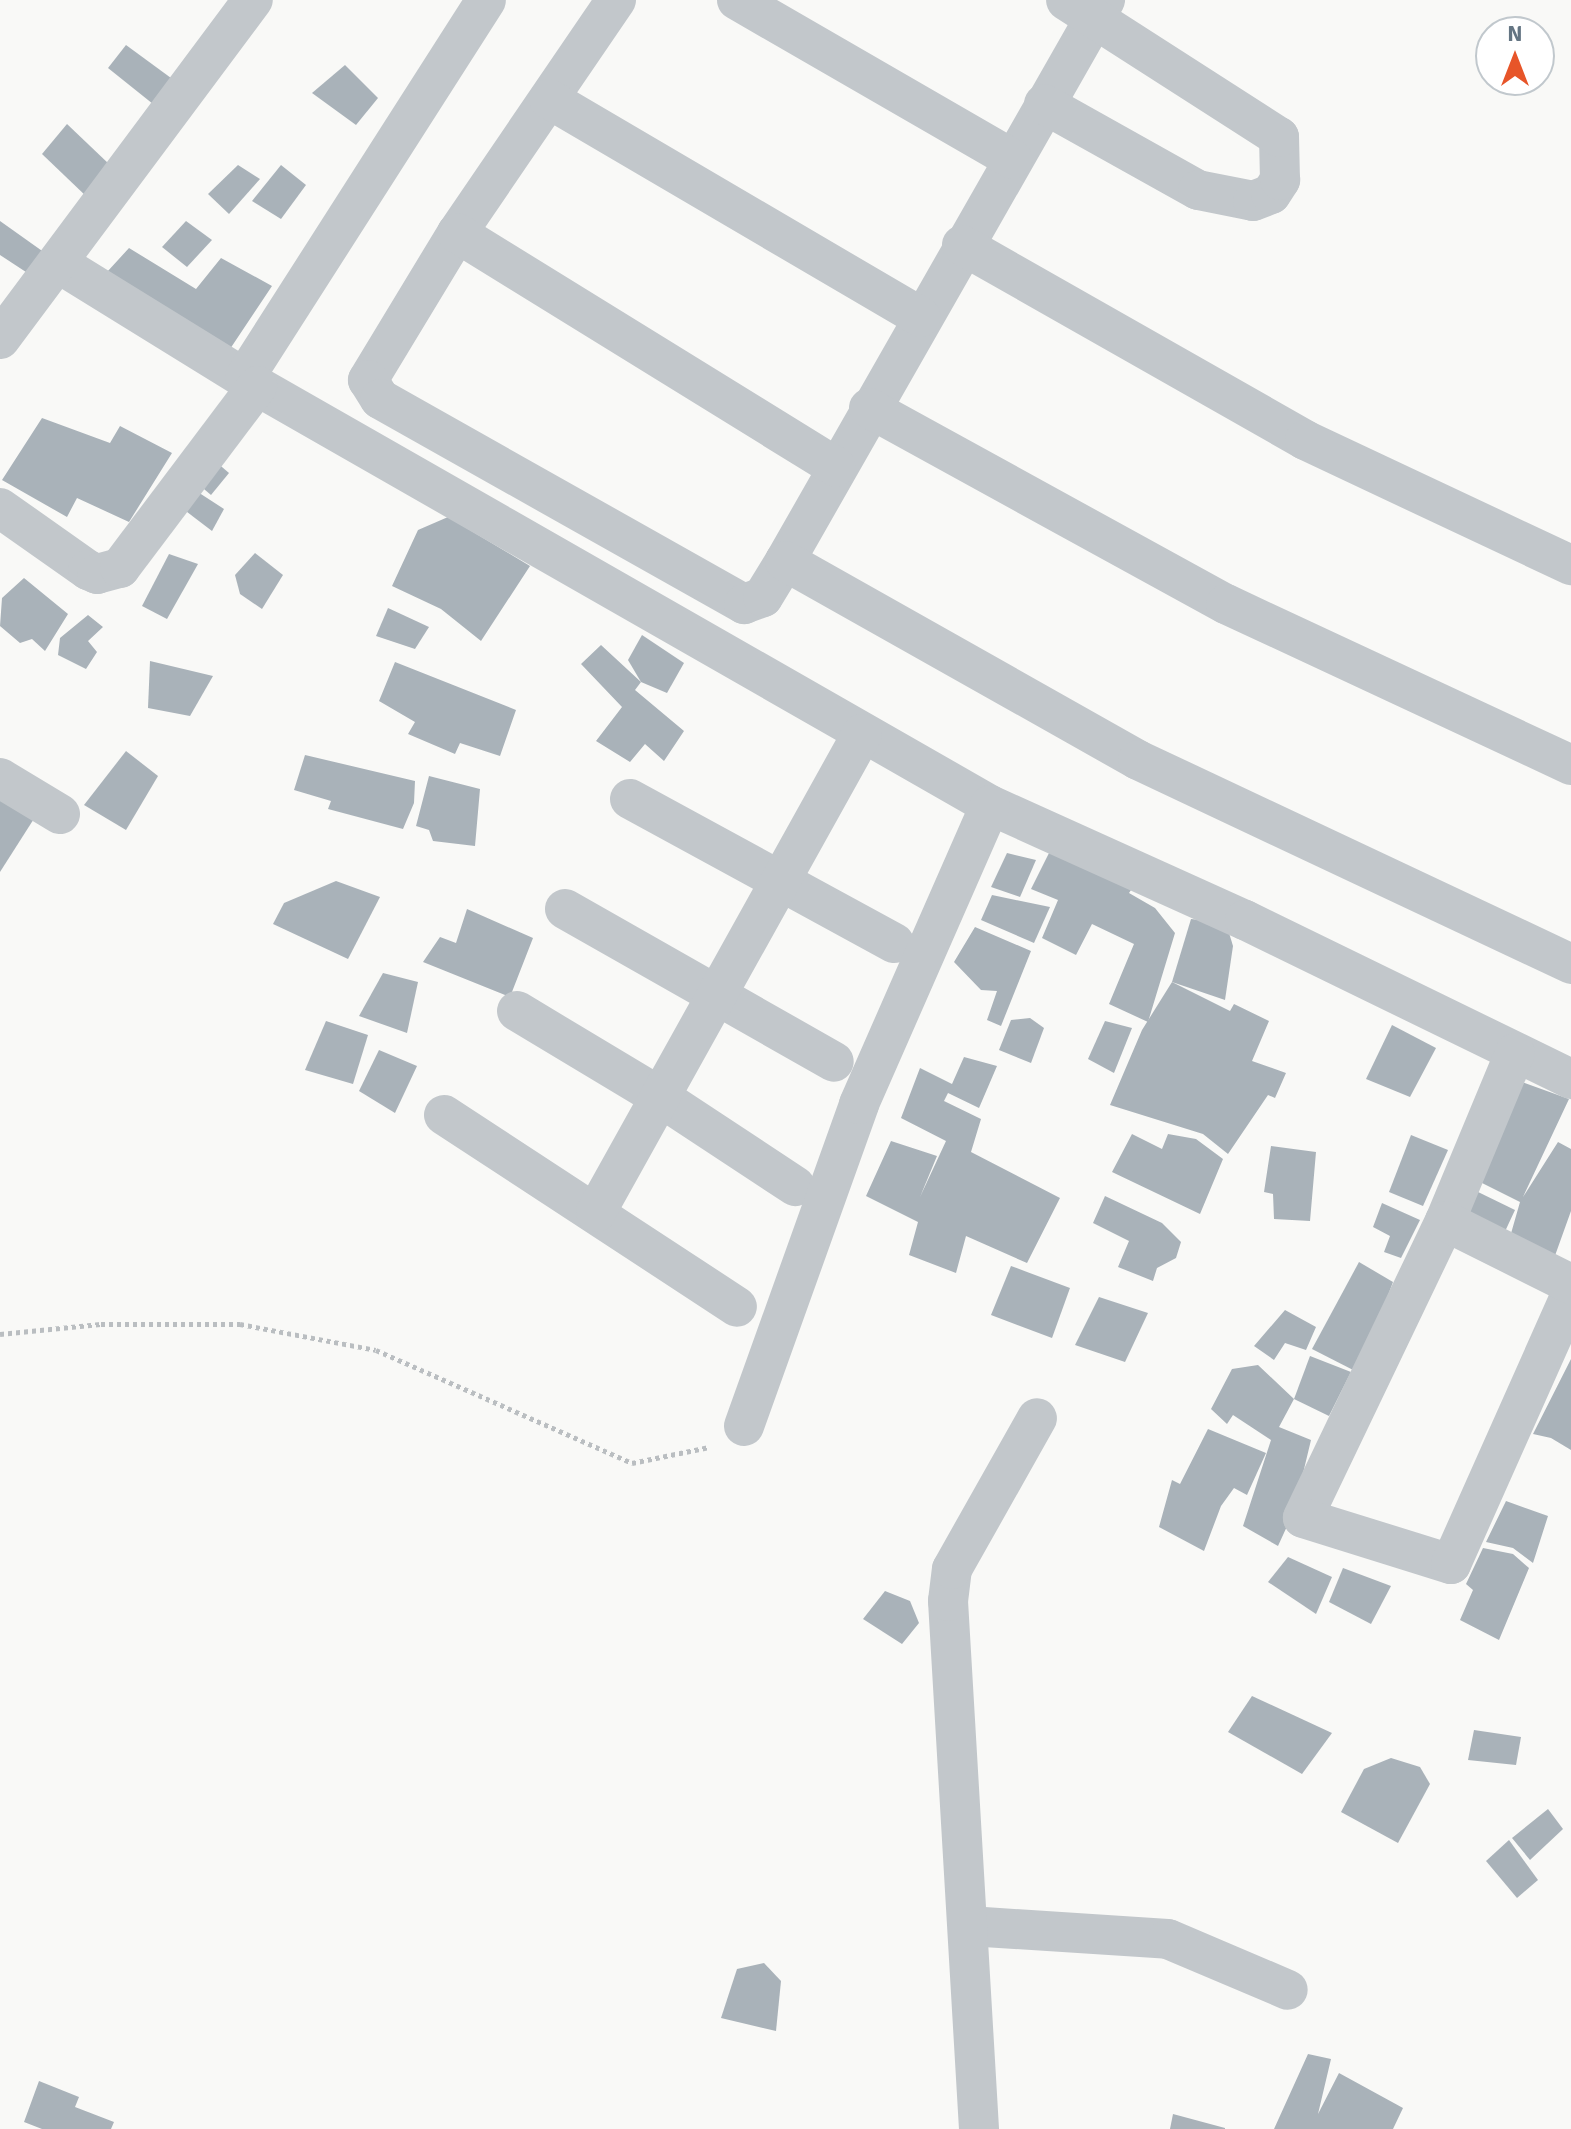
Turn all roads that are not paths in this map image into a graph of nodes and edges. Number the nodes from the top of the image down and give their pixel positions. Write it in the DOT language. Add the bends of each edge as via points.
graph roads {
  1 [pos="253,0"];
  2 [pos="486,0"];
  3 [pos="616,0"];
  4 [pos="737,0"];
  5 [pos="1088,6"];
  6 [pos="549,99"];
  7 [pos="1044,104"];
  8 [pos="1012,159"];
  9 [pos="457,233"];
  10 [pos="962,245"];
  11 [pos="58,263"];
  12 [pos="921,317"];
  13 [pos="0,339"];
  14 [pos="251,382"];
  15 [pos="869,408"];
  16 [pos="836,467"];
  17 [pos="0,508"];
  18 [pos="785,561"];
  19 [pos="1571,565"];
  20 [pos="862,734"];
  21 [pos="1571,765"];
  22 [pos="0,778"];
  23 [pos="630,799"];
  24 [pos="990,805"];
  25 [pos="60,814"];
  26 [pos="782,878"];
  27 [pos="565,909"];
  28 [pos="894,943"];
  29 [pos="1571,964"];
  30 [pos="716,995"];
  31 [pos="517,1011"];
  32 [pos="1515,1053"];
  33 [pos="834,1062"];
  34 [pos="1571,1079"];
  35 [pos="660,1097"];
  36 [pos="444,1115"];
  37 [pos="795,1186"];
  38 [pos="596,1212"];
  39 [pos="1445,1221"];
  40 [pos="1571,1284"];
  41 [pos="1571,1294"];
  42 [pos="737,1307"];
  43 [pos="1037,1418"];
  44 [pos="744,1426"];
  45 [pos="969,1926"];
  46 [pos="1288,1990"];
  47 [pos="979,2129"];
  1 -- 11 [label="street"];
  2 -- 14 [label="street"];
  3 -- 6 [label="street"];
  4 -- 8 [label="street"];
  5 -- 7 [label="street"];
  5 -- 7 [label="street" via="1279,137 1280,180 1271,194 1253,201 1198,190"];
  6 -- 9 [label="street"];
  6 -- 12 [label="street"];
  7 -- 8 [label="street"];
  8 -- 10 [label="street"];
  9 -- 16 [label="street"];
  9 -- 18 [label="street" via="370,371 371,389 380,399 733,601 763,597"];
  10 -- 12 [label="street"];
  10 -- 19 [label="street" via="1305,440"];
  11 -- 13 [label="street"];
  11 -- 14 [label="street"];
  12 -- 15 [label="street"];
  14 -- 17 [label="street" via="120,568 97,574 88,570"];
  14 -- 20 [label="street"];
  15 -- 16 [label="street"];
  15 -- 21 [label="street" via="1226,604"];
  16 -- 18 [label="street"];
  18 -- 29 [label="street" via="1138,760"];
  20 -- 24 [label="street"];
  20 -- 26 [label="street"];
  22 -- 25 [label="street"];
  23 -- 26 [label="street"];
  24 -- 32 [label="street" via="1245,920"];
  24 -- 44 [label="street" via="859,1104"];
  26 -- 28 [label="street"];
  26 -- 30 [label="street"];
  27 -- 30 [label="street"];
  30 -- 33 [label="street"];
  30 -- 35 [label="street"];
  31 -- 35 [label="street"];
  32 -- 34 [label="street"];
  32 -- 39 [label="street"];
  35 -- 37 [label="street"];
  35 -- 38 [label="street"];
  36 -- 38 [label="street"];
  38 -- 42 [label="street"];
  39 -- 40 [label="street"];
  39 -- 41 [label="street" via="1303,1518 1451,1564"];
  43 -- 45 [label="street" via="952,1569 948,1601"];
  45 -- 46 [label="street" via="1168,1939"];
  45 -- 47 [label="street"];
}
